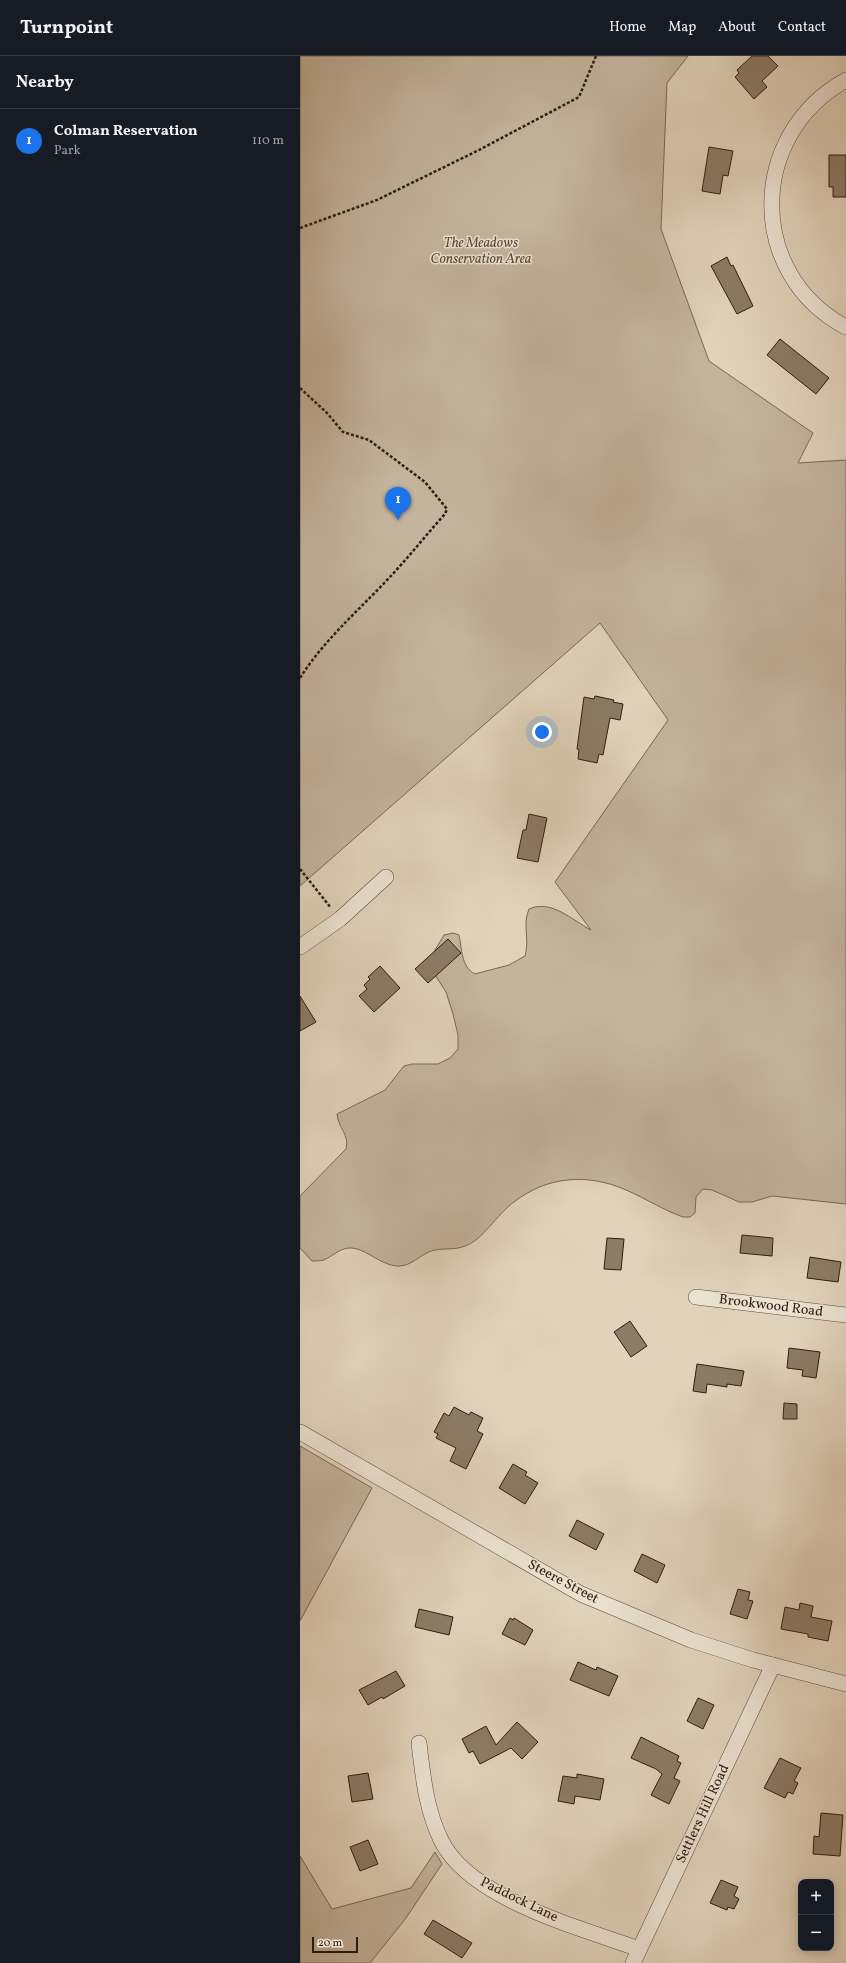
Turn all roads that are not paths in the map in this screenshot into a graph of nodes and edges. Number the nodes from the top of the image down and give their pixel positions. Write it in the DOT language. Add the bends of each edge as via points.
graph roads {
  1 [pos="846,80"];
  2 [pos="846,327"];
  3 [pos="386,877"];
  4 [pos="300,947"];
  5 [pos="696,1297"];
  6 [pos="846,1315"];
  7 [pos="300,1432"];
  8 [pos="773,1665"];
  9 [pos="846,1684"];
  10 [pos="418,1743"];
  11 [pos="639,1949"];
  12 [pos="633,1963"];
  1 -- 2 [label="street" via="820,97 790,133 778,161 771,207 775,238 794,280 825,314"];
  3 -- 4 [label="street" via="340,919"];
  5 -- 6 [label="street, Brookwood Road"];
  7 -- 8 [label="street, Steere Street" via="581,1594 692,1640"];
  8 -- 9 [label="street, Steere Street"];
  8 -- 11 [label="street, Settlers Hill Road"];
  10 -- 11 [label="street, Paddock Lane" via="425,1797 431,1818 441,1841 455,1861 473,1877 501,1895 544,1915"];
  11 -- 12 [label="street, Settlers Hill Road"];
}
